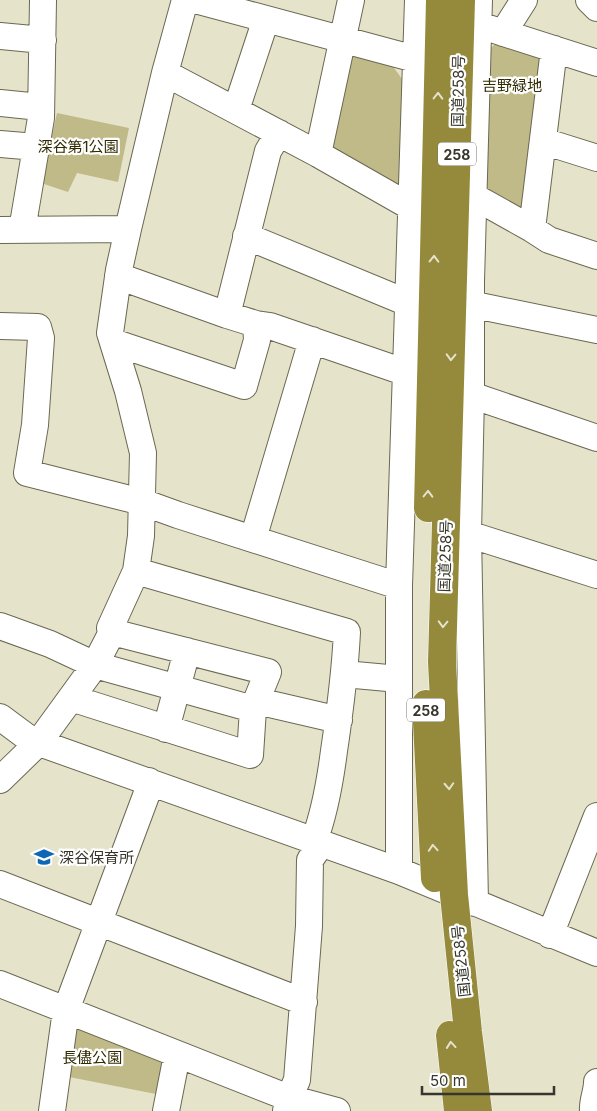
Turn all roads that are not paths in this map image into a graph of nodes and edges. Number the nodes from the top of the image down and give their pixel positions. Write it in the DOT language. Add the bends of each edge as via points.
graph roads {
  1 [pos="43,0"];
  2 [pos="184,0"];
  3 [pos="195,0"];
  4 [pos="351,0"];
  5 [pos="418,0"];
  6 [pos="440,0"];
  7 [pos="461,0"];
  8 [pos="524,0"];
  9 [pos="589,0"];
  10 [pos="597,8"];
  11 [pos="266,19"];
  12 [pos="487,19"];
  13 [pos="0,36"];
  14 [pos="344,39"];
  15 [pos="43,40"];
  16 [pos="554,49"];
  17 [pos="415,59"];
  18 [pos="597,63"];
  19 [pos="165,73"];
  20 [pos="0,103"];
  21 [pos="40,107"];
  22 [pos="236,110"];
  23 [pos="279,133"];
  24 [pos="543,141"];
  25 [pos="0,144"];
  26 [pos="36,147"];
  27 [pos="318,154"];
  28 [pos="597,158"];
  29 [pos="473,196"];
  30 [pos="411,207"];
  31 [pos="128,229"];
  32 [pos="532,229"];
  33 [pos="11,230"];
  34 [pos="246,236"];
  35 [pos="597,256"];
  36 [pos="118,276"];
  37 [pos="447,301"];
  38 [pos="227,315"];
  39 [pos="256,324"];
  40 [pos="0,326"];
  41 [pos="597,330"];
  42 [pos="312,340"];
  43 [pos="113,342"];
  44 [pos="407,373"];
  45 [pos="471,395"];
  46 [pos="596,436"];
  47 [pos="142,502"];
  48 [pos="468,534"];
  49 [pos="253,539"];
  50 [pos="136,571"];
  51 [pos="597,575"];
  52 [pos="399,586"];
  53 [pos="0,626"];
  54 [pos="112,632"];
  55 [pos="187,651"];
  56 [pos="95,665"];
  57 [pos="344,674"];
  58 [pos="399,679"];
  59 [pos="176,688"];
  60 [pos="71,698"];
  61 [pos="255,705"];
  62 [pos="0,717"];
  63 [pos="339,720"];
  64 [pos="166,729"];
  65 [pos="39,742"];
  66 [pos="0,780"];
  67 [pos="149,782"];
  68 [pos="597,816"];
  69 [pos="318,843"];
  70 [pos="399,870"];
  71 [pos="0,884"];
  72 [pos="455,894"];
  73 [pos="100,923"];
  74 [pos="550,935"];
  75 [pos="597,953"];
  76 [pos="0,984"];
  77 [pos="304,1002"];
  78 [pos="66,1010"];
  79 [pos="177,1055"];
  80 [pos="597,1082"];
  81 [pos="597,1089"];
  82 [pos="287,1104"];
  83 [pos="52,1111"];
  84 [pos="166,1111"];
  85 [pos="337,1111"];
  86 [pos="458,1111"];
  87 [pos="478,1111"];
  88 [pos="593,1111"];
  1 -- 15 [label="street"];
  2 -- 19 [label="street"];
  3 -- 11 [label="street"];
  4 -- 14 [label="street"];
  5 -- 17 [label="street"];
  37 -- 6 [label="highway, 国道258号 / 258, one-way"];
  7 -- 37 [label="highway, 国道258号 / 258"];
  8 -- 12 [label="street"];
  9 -- 10 [label="street"];
  11 -- 14 [label="street"];
  11 -- 22 [label="street"];
  12 -- 16 [label="street"];
  12 -- 29 [label="street"];
  13 -- 15 [label="street"];
  14 -- 17 [label="street"];
  14 -- 27 [label="street"];
  15 -- 21 [label="street"];
  16 -- 18 [label="street"];
  16 -- 24 [label="street"];
  17 -- 30 [label="street"];
  19 -- 22 [label="street"];
  19 -- 31 [label="street"];
  20 -- 21 [label="street"];
  21 -- 26 [label="street"];
  22 -- 23 [label="street"];
  23 -- 27 [label="street"];
  23 -- 34 [label="street" via="268,151"];
  24 -- 28 [label="street"];
  24 -- 32 [label="street"];
  25 -- 26 [label="street"];
  26 -- 33 [label="street"];
  27 -- 30 [label="street"];
  29 -- 32 [label="street"];
  29 -- 37 [label="street"];
  30 -- 37 [label="street"];
  31 -- 33 [label="street"];
  31 -- 36 [label="street"];
  32 -- 35 [label="street" via="549,240"];
  34 -- 37 [label="street"];
  34 -- 38 [label="street"];
  36 -- 38 [label="street"];
  36 -- 43 [label="street" via="110,333"];
  37 -- 41 [label="street"];
  37 -- 44 [label="street"];
  37 -- 45 [label="street"];
  37 -- 72 [label="highway, 国道258号 / 258" via="442,662"];
  38 -- 39 [label="street"];
  39 -- 42 [label="street"];
  39 -- 43 [label="street" via="257,340 244,386"];
  40 -- 47 [label="street" via="38,327 41,338 27,472"];
  42 -- 44 [label="street"];
  42 -- 49 [label="street"];
  43 -- 47 [label="street" via="143,453"];
  44 -- 52 [label="street"];
  45 -- 46 [label="street"];
  45 -- 48 [label="street"];
  47 -- 49 [label="street"];
  47 -- 50 [label="street"];
  48 -- 51 [label="street"];
  48 -- 72 [label="street"];
  49 -- 52 [label="street"];
  50 -- 54 [label="street" via="110,628"];
  50 -- 57 [label="street" via="347,632"];
  52 -- 58 [label="street"];
  53 -- 56 [label="street"];
  54 -- 55 [label="street"];
  54 -- 56 [label="street"];
  55 -- 59 [label="street"];
  55 -- 61 [label="street" via="268,672"];
  56 -- 59 [label="street"];
  56 -- 60 [label="street"];
  57 -- 58 [label="street"];
  57 -- 63 [label="street"];
  58 -- 70 [label="street"];
  59 -- 61 [label="street"];
  59 -- 64 [label="street"];
  60 -- 64 [label="street"];
  60 -- 65 [label="street"];
  61 -- 63 [label="street"];
  61 -- 64 [label="street" via="250,755"];
  62 -- 65 [label="street" via="31,740"];
  63 -- 69 [label="street"];
  65 -- 66 [label="street"];
  65 -- 67 [label="street"];
  67 -- 69 [label="street"];
  67 -- 73 [label="street"];
  68 -- 74 [label="street"];
  69 -- 70 [label="street"];
  69 -- 77 [label="street" via="310,860"];
  70 -- 72 [label="street"];
  71 -- 73 [label="street"];
  72 -- 74 [label="street"];
  86 -- 72 [label="highway, 国道258号 / 258, one-way"];
  72 -- 87 [label="highway, 国道258号 / 258"];
  73 -- 77 [label="street"];
  73 -- 78 [label="street"];
  74 -- 75 [label="street"];
  76 -- 78 [label="street"];
  77 -- 82 [label="street" via="297,1080"];
  78 -- 79 [label="street"];
  78 -- 83 [label="street"];
  79 -- 82 [label="street"];
  79 -- 84 [label="street"];
  80 -- 81 [label="street"];
  81 -- 88 [label="street"];
  82 -- 85 [label="street"];
}
